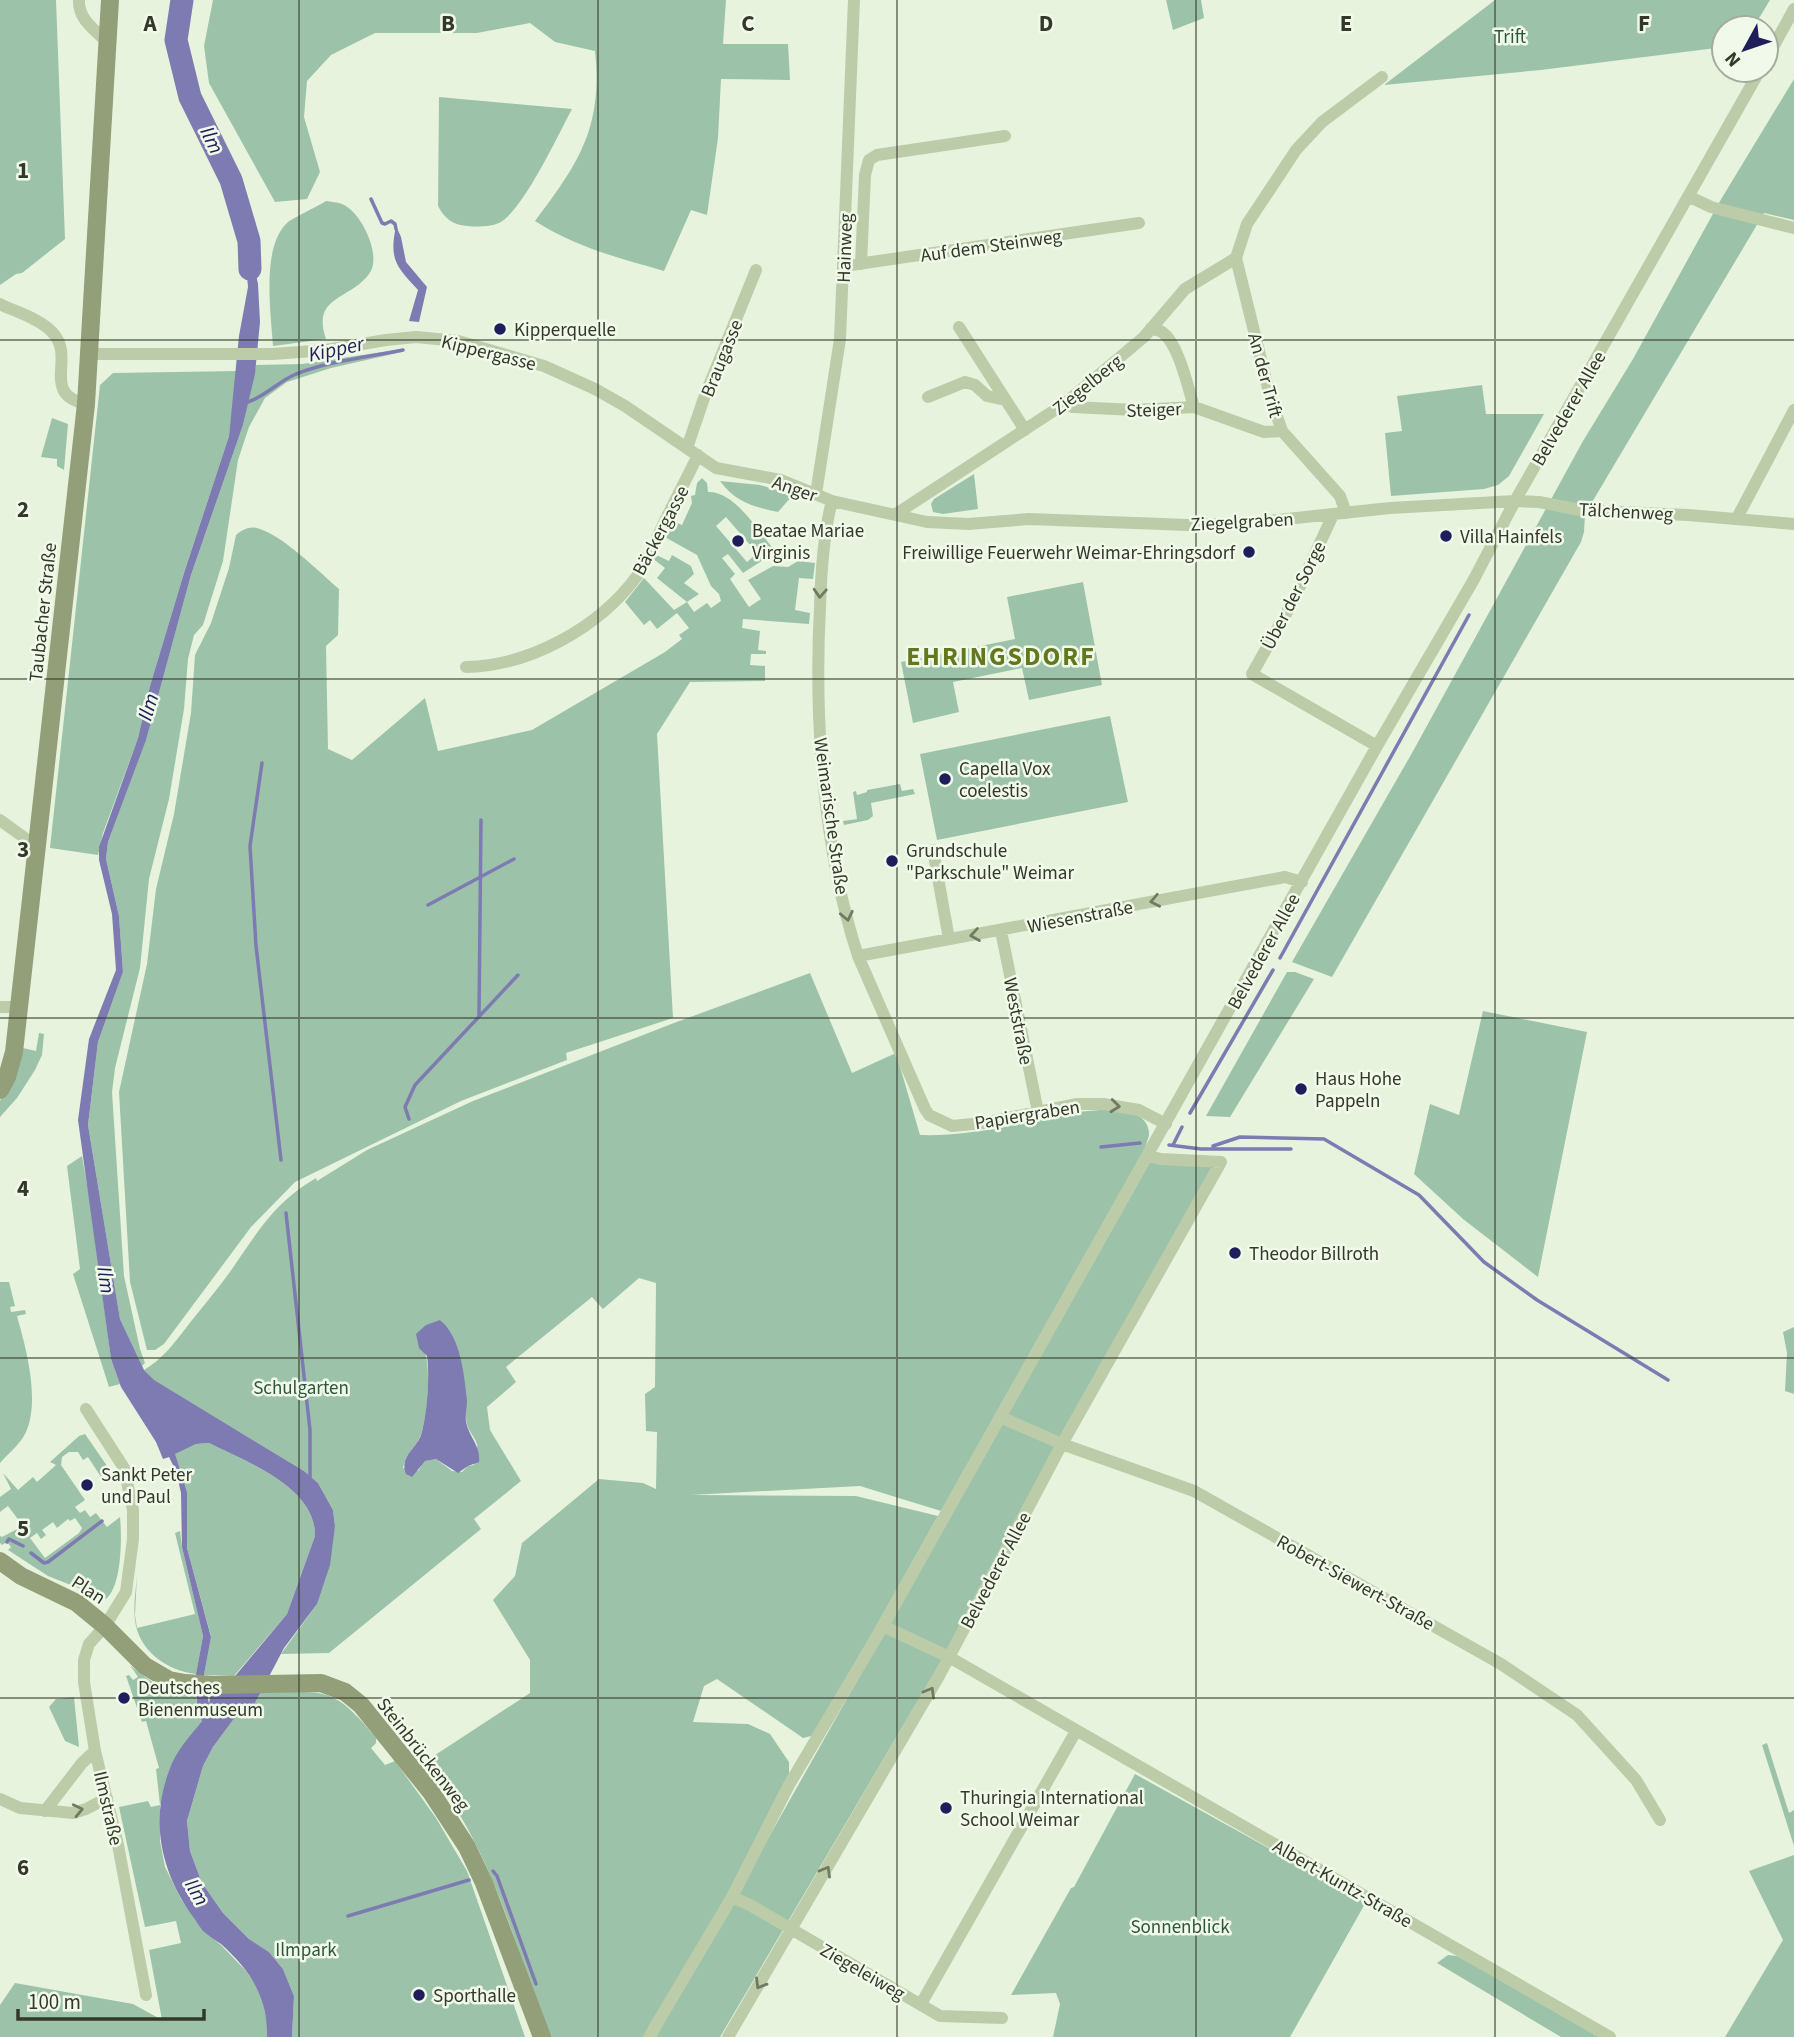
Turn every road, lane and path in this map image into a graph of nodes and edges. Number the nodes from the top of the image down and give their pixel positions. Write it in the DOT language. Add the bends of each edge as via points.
graph roads {
  1 [pos="79,0"];
  2 [pos="110,0"];
  3 [pos="854,0"];
  4 [pos="1794,9"];
  5 [pos="1780,34"];
  6 [pos="107,41"];
  7 [pos="1382,78"];
  8 [pos="1752,84"];
  9 [pos="1005,136"];
  10 [pos="1690,197"];
  11 [pos="1139,223"];
  12 [pos="1794,228"];
  13 [pos="1236,258"];
  14 [pos="861,264"];
  15 [pos="844,267"];
  16 [pos="756,270"];
  17 [pos="0,306"];
  18 [pos="959,327"];
  19 [pos="1151,328"];
  20 [pos="89,355"];
  21 [pos="928,397"];
  22 [pos="1005,400"];
  23 [pos="86,404"];
  24 [pos="1064,404"];
  25 [pos="1194,407"];
  26 [pos="1794,410"];
  27 [pos="1026,430"];
  28 [pos="1282,431"];
  29 [pos="692,452"];
  30 [pos="816,494"];
  31 [pos="832,501"];
  32 [pos="1515,501"];
  33 [pos="896,514"];
  34 [pos="1340,514"];
  35 [pos="1737,518"];
  36 [pos="968,524"];
  37 [pos="1794,524"];
  38 [pos="466,667"];
  39 [pos="1377,746"];
  40 [pos="0,820"];
  41 [pos="37,842"];
  42 [pos="933,850"];
  43 [pos="1302,882"];
  44 [pos="1001,931"];
  45 [pos="949,939"];
  46 [pos="858,956"];
  47 [pos="0,1007"];
  48 [pos="19,1007"];
  49 [pos="0,1090"];
  50 [pos="1038,1112"];
  51 [pos="929,1115"];
  52 [pos="1166,1124"];
  53 [pos="1149,1156"];
  54 [pos="86,1409"];
  55 [pos="1000,1417"];
  56 [pos="1062,1444"];
  57 [pos="0,1562"];
  58 [pos="105,1626"];
  59 [pos="883,1626"];
  60 [pos="949,1657"];
  61 [pos="145,1666"];
  62 [pos="1076,1731"];
  63 [pos="95,1751"];
  64 [pos="107,1798"];
  65 [pos="0,1799"];
  66 [pos="45,1811"];
  67 [pos="1660,1820"];
  68 [pos="732,1897"];
  69 [pos="792,1930"];
  70 [pos="146,1995"];
  71 [pos="921,2004"];
  72 [pos="1002,2018"];
  73 [pos="542,2037"];
  74 [pos="649,2037"];
  75 [pos="727,2037"];
  76 [pos="1610,2037"];
  1 -- 6 [label="street" via="83,18"];
  2 -- 6 [label="street, Taubacher Straße"];
  3 -- 15 [label="street, Hainweg"];
  4 -- 5 [label="street"];
  6 -- 20 [label="street, Taubacher Straße"];
  7 -- 13 [label="street" via="1322,122 1296,150 1247,223"];
  8 -- 10 [label="street, Belvederer Allee"];
  9 -- 14 [label="street, Hainweg" via="877,155 869,160"];
  10 -- 12 [label="street"];
  10 -- 32 [label="street, Belvederer Allee"];
  11 -- 14 [label="street, Auf dem Steinweg"];
  13 -- 19 [label="street, Ziegelberg" via="1185,289"];
  13 -- 28 [label="street, An der Trift"];
  14 -- 15 [label="street, Auf dem Steinweg"];
  15 -- 30 [label="street, Hainweg" via="840,339"];
  16 -- 29 [label="street, Braugasse" via="704,398"];
  17 -- 23 [label="street" via="54,333 61,346 64,394"];
  18 -- 22 [label="street"];
  19 -- 24 [label="street, Ziegelberg"];
  19 -- 25 [label="street" via="1163,332 1172,345"];
  20 -- 23 [label="street, Taubacher Straße"];
  20 -- 29 [label="street, Kippergasse" via="273,354 406,338 458,341 544,366 595,389"];
  21 -- 22 [label="street" via="965,382 987,396"];
  22 -- 27 [label="street"];
  23 -- 41 [label="street, Taubacher Straße"];
  24 -- 25 [label="street, Steiger" via="1125,410"];
  24 -- 27 [label="street, Ziegelberg"];
  25 -- 28 [label="street, Steiger" via="1264,432"];
  26 -- 35 [label="street"];
  27 -- 33 [label="street, Ziegelberg"];
  28 -- 34 [label="street, An der Trift" via="1340,496"];
  29 -- 30 [label="street, Anger" via="716,468 781,480"];
  29 -- 38 [label="street, Bäckergasse" via="639,574 620,596 551,646 521,659"];
  30 -- 31 [label="street, Anger"];
  31 -- 33 [label="street, Anger"];
  31 -- 46 [label="street, Weimarische Straße, one-way" via="821,577 819,716 826,801"];
  32 -- 34 [label="street, Ziegelgraben"];
  32 -- 35 [label="street, Tälchenweg" via="1580,510"];
  32 -- 39 [label="street, Belvederer Allee"];
  33 -- 36 [label="street, Anger" via="911,520"];
  34 -- 36 [label="street, Ziegelgraben" via="1188,525 1029,519"];
  34 -- 39 [label="street, Über der Sorge" via="1252,674"];
  35 -- 37 [label="street, Tälchenweg"];
  39 -- 43 [label="street, Belvederer Allee"];
  40 -- 41 [label="street"];
  41 -- 48 [label="street, Taubacher Straße"];
  42 -- 45 [label="street"];
  43 -- 44 [label="street, Wiesenstraße, one-way" via="1285,877"];
  43 -- 52 [label="street, Belvederer Allee"];
  44 -- 45 [label="street, Wiesenstraße, one-way"];
  44 -- 50 [label="street, Weststraße"];
  45 -- 46 [label="street, Wiesenstraße"];
  46 -- 51 [label="street, Weimarische Straße"];
  47 -- 48 [label="street"];
  48 -- 49 [label="street, Taubacher Straße" via="11,1065"];
  50 -- 51 [label="street, Papiergraben" via="952,1126"];
  50 -- 52 [label="street, Papiergraben, one-way" via="1103,1104 1139,1110"];
  52 -- 53 [label="street, Belvederer Allee"];
  53 -- 55 [label="street, Belvederer Allee"];
  53 -- 56 [label="street, Belvederer Allee" via="1221,1161"];
  54 -- 58 [label="street, Ilmstraße" via="124,1468 133,1510 126,1592"];
  55 -- 56 [label="street, Robert-Siewert-Straße"];
  55 -- 59 [label="street, Belvederer Allee"];
  56 -- 60 [label="street, Belvederer Allee"];
  56 -- 67 [label="street, Robert-Siewert-Straße" via="1194,1490 1502,1664 1577,1715 1636,1780"];
  57 -- 58 [label="street, Plan" via="77,1603"];
  58 -- 61 [label="street, Plan"];
  58 -- 63 [label="street, Ilmstraße" via="89,1644 84,1660"];
  59 -- 60 [label="street, Albert-Kuntz-Straße"];
  59 -- 68 [label="street, Belvederer Allee" via="789,1785"];
  60 -- 62 [label="street, Albert-Kuntz-Straße"];
  69 -- 60 [label="street, Belvederer Allee, one-way"];
  61 -- 73 [label="street, Steinbrückenweg" via="184,1684 321,1683 345,1692 361,1705 431,1792 477,1865"];
  62 -- 71 [label="street"];
  62 -- 76 [label="street, Albert-Kuntz-Straße"];
  63 -- 64 [label="street, Ilmstraße"];
  63 -- 66 [label="street"];
  66 -- 64 [label="street, one-way" via="73,1813"];
  64 -- 70 [label="street, Ilmstraße"];
  65 -- 66 [label="street" via="20,1808"];
  68 -- 69 [label="street, Ziegeleiweg"];
  68 -- 74 [label="street, Belvederer Allee"];
  69 -- 71 [label="street, Ziegeleiweg"];
  69 -- 75 [label="street, Belvederer Allee, one-way"];
  71 -- 72 [label="street, Ziegeleiweg" via="940,2016"];
}
